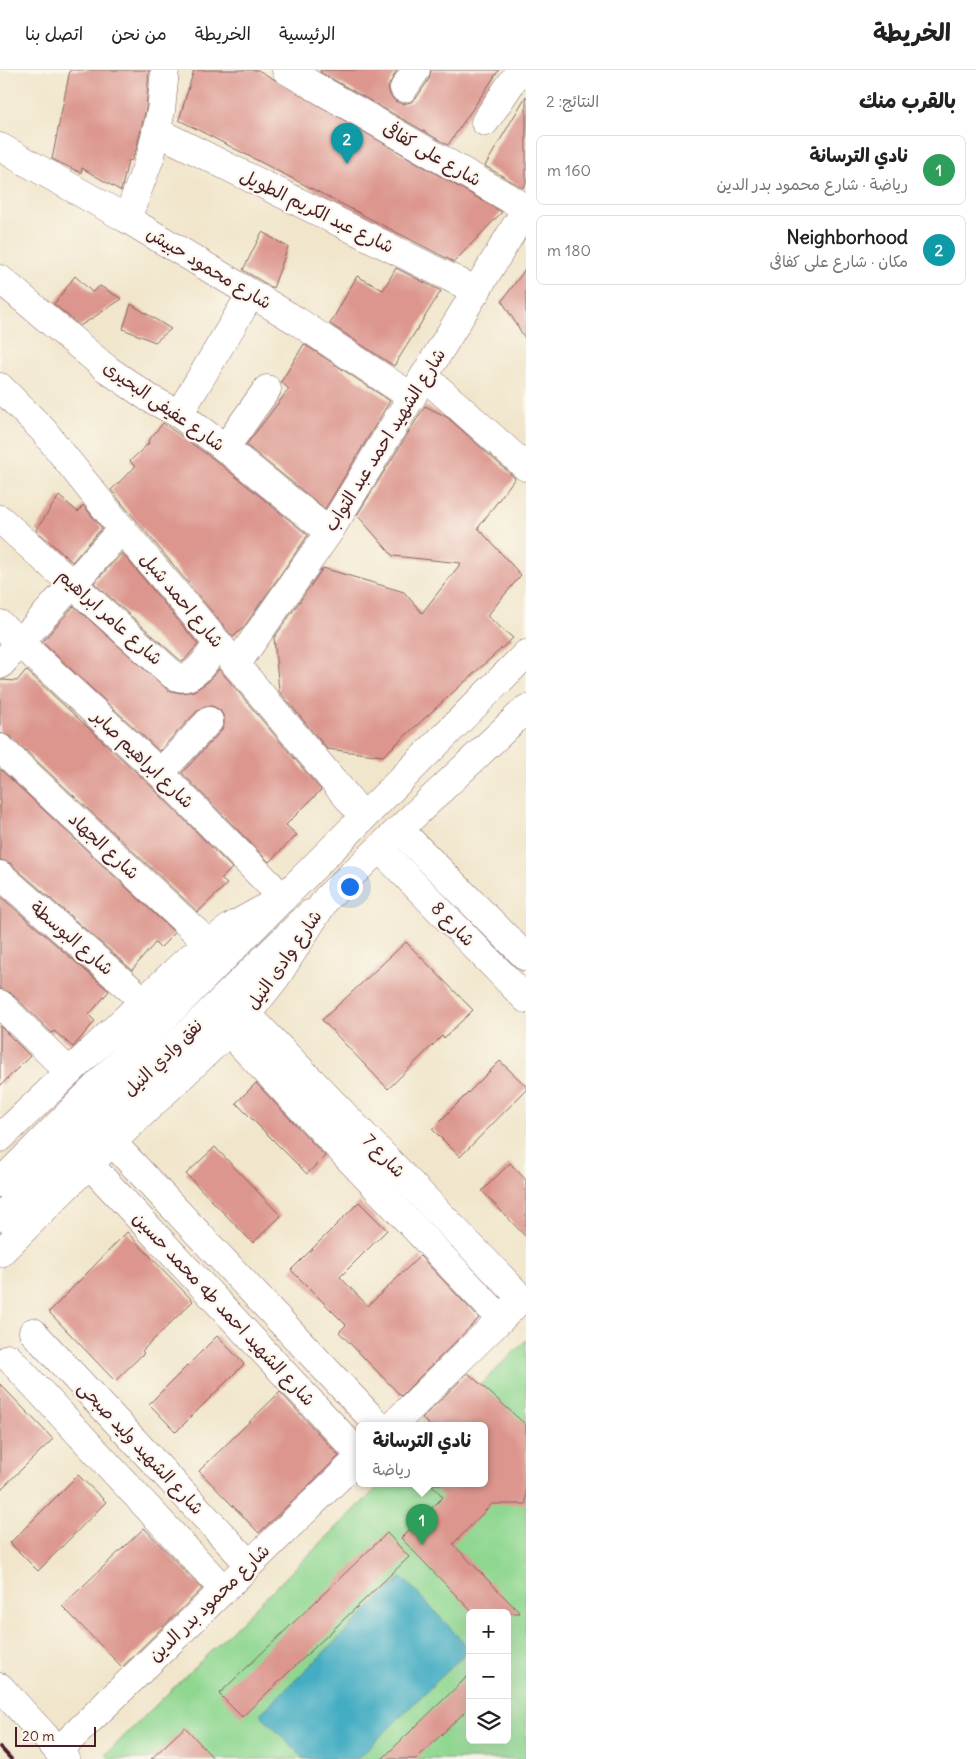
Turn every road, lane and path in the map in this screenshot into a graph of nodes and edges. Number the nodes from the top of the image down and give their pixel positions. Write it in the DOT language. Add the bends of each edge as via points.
graph roads {
  1 [pos="165,70"];
  2 [pos="286,70"];
  3 [pos="520,70"];
  4 [pos="485,122"];
  5 [pos="156,131"];
  6 [pos="0,147"];
  7 [pos="526,209"];
  8 [pos="127,219"];
  9 [pos="0,279"];
  10 [pos="477,290"];
  11 [pos="251,294"];
  12 [pos="0,387"];
  13 [pos="418,387"];
  14 [pos="267,389"];
  15 [pos="179,414"];
  16 [pos="225,448"];
  17 [pos="526,467"];
  18 [pos="0,519"];
  19 [pos="122,529"];
  20 [pos="329,532"];
  21 [pos="74,583"];
  22 [pos="0,624"];
  23 [pos="20,642"];
  24 [pos="218,643"];
  25 [pos="526,654"];
  26 [pos="0,665"];
  27 [pos="236,665"];
  28 [pos="526,709"];
  29 [pos="209,721"];
  30 [pos="0,748"];
  31 [pos="160,773"];
  32 [pos="363,816"];
  33 [pos="400,830"];
  34 [pos="380,849"];
  35 [pos="0,875"];
  36 [pos="283,898"];
  37 [pos="326,899"];
  38 [pos="208,943"];
  39 [pos="526,957"];
  40 [pos="526,999"];
  41 [pos="144,1001"];
  42 [pos="0,1004"];
  43 [pos="238,1023"];
  44 [pos="68,1072"];
  45 [pos="0,1138"];
  46 [pos="112,1142"];
  47 [pos="89,1164"];
  48 [pos="0,1183"];
  49 [pos="0,1217"];
  50 [pos="0,1253"];
  51 [pos="524,1297"];
  52 [pos="501,1319"];
  53 [pos="33,1332"];
  54 [pos="9,1358"];
  55 [pos="375,1422"];
  56 [pos="396,1422"];
  57 [pos="356,1452"];
  58 [pos="356,1460"];
  59 [pos="249,1564"];
  60 [pos="223,1589"];
  61 [pos="0,1688"];
  62 [pos="62,1755"];
  1 -- 5 [label="street"];
  2 -- 7 [label="street, شارع على كفافى"];
  3 -- 4 [label="street"];
  5 -- 8 [label="street"];
  5 -- 10 [label="street, شارع عبد الكريم الطويل"];
  6 -- 8 [label="street, شارع محمود حبيش"];
  7 -- 10 [label="street, شارع الشهيد احمد عبد التواب"];
  8 -- 11 [label="street, شارع محمود حبيش"];
  9 -- 15 [label="street, شارع عفيفى البحيرى" via="107,369"];
  10 -- 13 [label="street, شارع الشهيد احمد عبد التواب"];
  11 -- 13 [label="street, شارع محمود حبيش"];
  11 -- 15 [label="street"];
  12 -- 19 [label="street, شارع احمد شبل" via="43,430"];
  13 -- 17 [label="street, شارع محمود حبيش"];
  13 -- 20 [label="street, شارع الشهيد احمد عبد التواب"];
  14 -- 16 [label="street"];
  15 -- 16 [label="street, شارع عفيفى البحيرى"];
  16 -- 20 [label="street, شارع عفيفى البحيرى"];
  18 -- 21 [label="street, شارع عامر ابراهيم"];
  19 -- 21 [label="street"];
  19 -- 24 [label="street, شارع احمد شبل"];
  20 -- 27 [label="street, شارع الشهيد احمد عبد التواب"];
  21 -- 23 [label="street"];
  21 -- 24 [label="street, شارع عامر ابراهيم" via="181,679 191,677"];
  22 -- 23 [label="street, شارع ابراهيم صابر"];
  23 -- 26 [label="street"];
  23 -- 31 [label="street, شارع ابراهيم صابر"];
  24 -- 27 [label="street, شارع احمد شبل"];
  25 -- 32 [label="street, شارع وادى النيل"];
  27 -- 32 [label="street, شارع احمد شبل"];
  28 -- 33 [label="street, شارع وادى النيل"];
  29 -- 31 [label="street"];
  30 -- 38 [label="street, شارع الجهاد"];
  31 -- 36 [label="street, شارع ابراهيم صابر"];
  32 -- 36 [label="street, شارع وادى النيل"];
  33 -- 34 [label="street, شارع وادى النيل"];
  33 -- 39 [label="street, شارع 8"];
  34 -- 37 [label="street, شارع وادى النيل"];
  34 -- 40 [label="street, شارع 8"];
  35 -- 41 [label="street, شارع البوسطة"];
  36 -- 38 [label="street, شارع وادى النيل"];
  36 -- 48 [label="street, نفق وادي النيل"];
  37 -- 43 [label="street, شارع وادى النيل" via="277,976"];
  37 -- 49 [label="street, نفق وادي النيل"];
  38 -- 41 [label="street, شارع وادى النيل"];
  41 -- 44 [label="street, شارع وادى النيل"];
  42 -- 44 [label="street"];
  43 -- 46 [label="street, شارع وادى النيل"];
  43 -- 51 [label="street, شارع 7"];
  43 -- 52 [label="street, شارع 7"];
  44 -- 45 [label="street, شارع وادى النيل"];
  46 -- 47 [label="street, شارع وادى النيل"];
  46 -- 55 [label="street, شارع الشهيد احمد طه محمد حسين"];
  47 -- 50 [label="street, شارع وادى النيل"];
  47 -- 57 [label="street, شارع الشهيد احمد طه محمد حسين"];
  51 -- 52 [label="street"];
  52 -- 56 [label="street"];
  53 -- 59 [label="street, شارع الشهيد وليد صبحى"];
  54 -- 60 [label="street, شارع الشهيد وليد صبحى"];
  58 -- 59 [label="street, شارع محمود بدر الدين"];
  59 -- 60 [label="street, شارع محمود بدر الدين"];
  60 -- 62 [label="street, شارع محمود بدر الدين"];
  61 -- 62 [label="street"];
}
